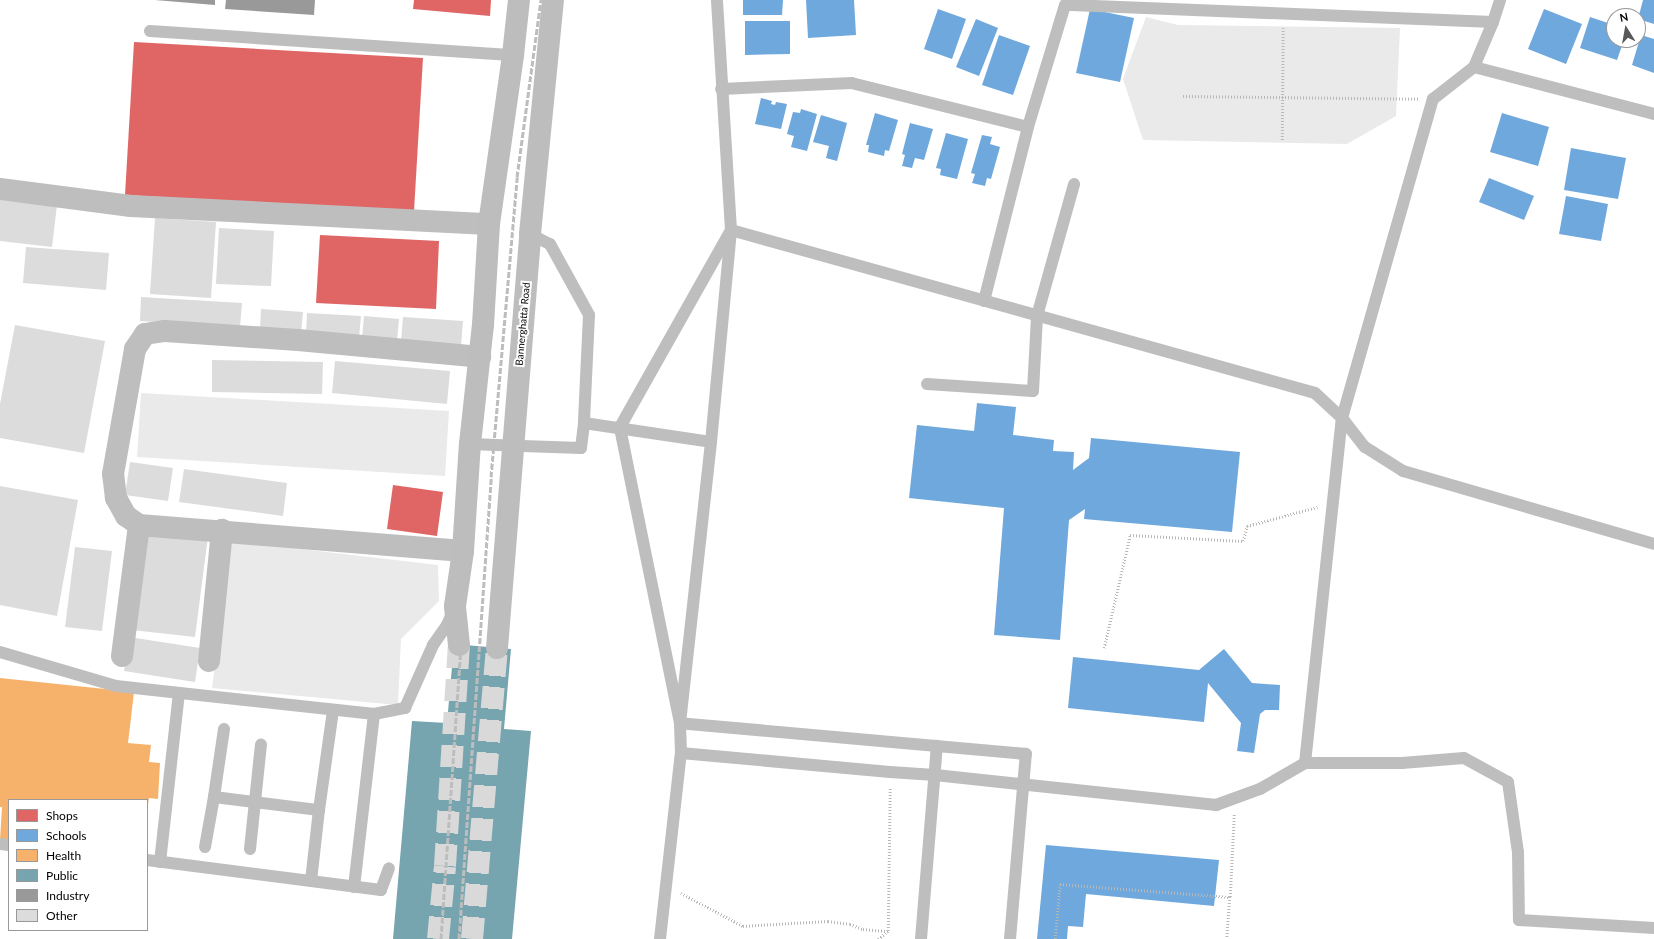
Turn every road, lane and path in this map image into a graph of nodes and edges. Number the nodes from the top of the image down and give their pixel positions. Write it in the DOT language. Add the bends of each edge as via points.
graph roads {
  1 [pos="519,0"];
  2 [pos="553,0"];
  3 [pos="717,0"];
  4 [pos="1500,0"];
  5 [pos="1063,2"];
  6 [pos="1284,13"];
  7 [pos="1493,22"];
  8 [pos="150,31"];
  9 [pos="513,55"];
  10 [pos="1474,67"];
  11 [pos="722,89"];
  12 [pos="1183,96"];
  13 [pos="1282,97"];
  14 [pos="1432,99"];
  15 [pos="1654,114"];
  16 [pos="1028,127"];
  17 [pos="1282,140"];
  18 [pos="1074,184"];
  19 [pos="0,190"];
  20 [pos="489,224"];
  21 [pos="731,230"];
  22 [pos="530,234"];
  23 [pos="984,301"];
  24 [pos="1037,316"];
  25 [pos="480,357"];
  26 [pos="927,384"];
  27 [pos="1342,418"];
  28 [pos="584,423"];
  29 [pos="620,427"];
  30 [pos="711,442"];
  31 [pos="470,444"];
  32 [pos="513,446"];
  33 [pos="1334,503"];
  34 [pos="139,525"];
  35 [pos="222,530"];
  36 [pos="1654,544"];
  37 [pos="463,551"];
  38 [pos="455,606"];
  39 [pos="459,645"];
  40 [pos="497,648"];
  41 [pos="1104,648"];
  42 [pos="0,652"];
  43 [pos="122,656"];
  44 [pos="209,662"];
  45 [pos="179,693"];
  46 [pos="333,710"];
  47 [pos="374,714"];
  48 [pos="680,723"];
  49 [pos="224,729"];
  50 [pos="261,745"];
  51 [pos="937,746"];
  52 [pos="681,753"];
  53 [pos="1305,763"];
  54 [pos="890,772"];
  55 [pos="935,775"];
  56 [pos="1023,785"];
  57 [pos="214,797"];
  58 [pos="1235,798"];
  59 [pos="256,802"];
  60 [pos="319,810"];
  61 [pos="205,847"];
  62 [pos="250,849"];
  63 [pos="148,860"];
  64 [pos="160,862"];
  65 [pos="389,868"];
  66 [pos="311,881"];
  67 [pos="354,887"];
  68 [pos="666,887"];
  69 [pos="1230,897"];
  70 [pos="1654,928"];
  71 [pos="888,931"];
  72 [pos="660,939"];
  73 [pos="878,939"];
  74 [pos="921,939"];
  75 [pos="1010,939"];
  76 [pos="1055,939"];
  77 [pos="1227,939"];
  1 -- 9 [label="main road"];
  2 -- 22 [label="main road, Bannerghatta Road"];
  3 -- 11 [label="lane"];
  4 -- 7 [label="lane"];
  5 -- 6 [label="lane"];
  5 -- 16 [label="lane"];
  6 -- 7 [label="lane"];
  6 -- 13 [label="path"];
  7 -- 10 [label="lane"];
  8 -- 9 [label="lane"];
  9 -- 20 [label="main road"];
  10 -- 14 [label="lane"];
  10 -- 15 [label="lane"];
  11 -- 16 [label="lane" via="852,83"];
  11 -- 21 [label="lane"];
  12 -- 13 [label="path"];
  13 -- 14 [label="path"];
  13 -- 17 [label="path"];
  14 -- 27 [label="lane"];
  16 -- 23 [label="lane"];
  18 -- 24 [label="lane"];
  19 -- 20 [label="street" via="131,206"];
  20 -- 25 [label="main road"];
  21 -- 23 [label="lane"];
  21 -- 29 [label="lane"];
  21 -- 30 [label="lane"];
  22 -- 28 [label="lane" via="550,244 589,315"];
  22 -- 32 [label="main road, Bannerghatta Road"];
  23 -- 24 [label="lane"];
  24 -- 26 [label="lane" via="1032,391"];
  24 -- 27 [label="lane" via="1315,393"];
  25 -- 31 [label="main road"];
  25 -- 34 [label="street" via="298,340 165,331 145,334 136,349 113,474 116,498 126,516"];
  27 -- 33 [label="lane"];
  27 -- 36 [label="lane" via="1365,447 1403,471"];
  28 -- 29 [label="lane"];
  28 -- 32 [label="lane" via="581,448"];
  29 -- 30 [label="lane"];
  29 -- 48 [label="lane"];
  30 -- 48 [label="lane"];
  31 -- 32 [label="lane"];
  31 -- 37 [label="main road"];
  32 -- 40 [label="main road, Bannerghatta Road"];
  33 -- 41 [label="path" via="1247,526 1243,541 1130,535"];
  33 -- 53 [label="lane"];
  34 -- 35 [label="street"];
  34 -- 43 [label="street"];
  35 -- 37 [label="street"];
  35 -- 44 [label="street"];
  37 -- 38 [label="main road"];
  38 -- 39 [label="main road"];
  38 -- 47 [label="lane" via="447,625 432,645 405,708"];
  42 -- 45 [label="lane" via="116,686"];
  45 -- 46 [label="lane"];
  45 -- 64 [label="lane"];
  46 -- 47 [label="lane"];
  46 -- 60 [label="lane"];
  47 -- 67 [label="lane"];
  48 -- 51 [label="lane"];
  48 -- 52 [label="lane"];
  49 -- 57 [label="lane"];
  50 -- 59 [label="lane"];
  51 -- 55 [label="lane"];
  51 -- 56 [label="lane" via="1026,754"];
  52 -- 54 [label="lane"];
  52 -- 68 [label="lane"];
  53 -- 58 [label="lane" via="1260,789"];
  53 -- 70 [label="lane" via="1402,763 1464,758 1508,782 1518,852 1519,920"];
  54 -- 55 [label="lane"];
  54 -- 71 [label="path"];
  55 -- 56 [label="lane"];
  55 -- 74 [label="lane"];
  56 -- 58 [label="lane" via="1216,805"];
  56 -- 75 [label="lane"];
  57 -- 59 [label="lane"];
  57 -- 61 [label="lane"];
  58 -- 69 [label="path"];
  59 -- 60 [label="lane"];
  59 -- 62 [label="lane"];
  60 -- 66 [label="lane"];
  63 -- 64 [label="lane"];
  64 -- 66 [label="lane"];
  65 -- 67 [label="lane" via="381,890"];
  66 -- 67 [label="lane"];
  68 -- 71 [label="path" via="743,926 828,921 863,929"];
  68 -- 72 [label="lane"];
  69 -- 76 [label="path" via="1060,884"];
  69 -- 77 [label="path"];
  71 -- 73 [label="path"];
}
